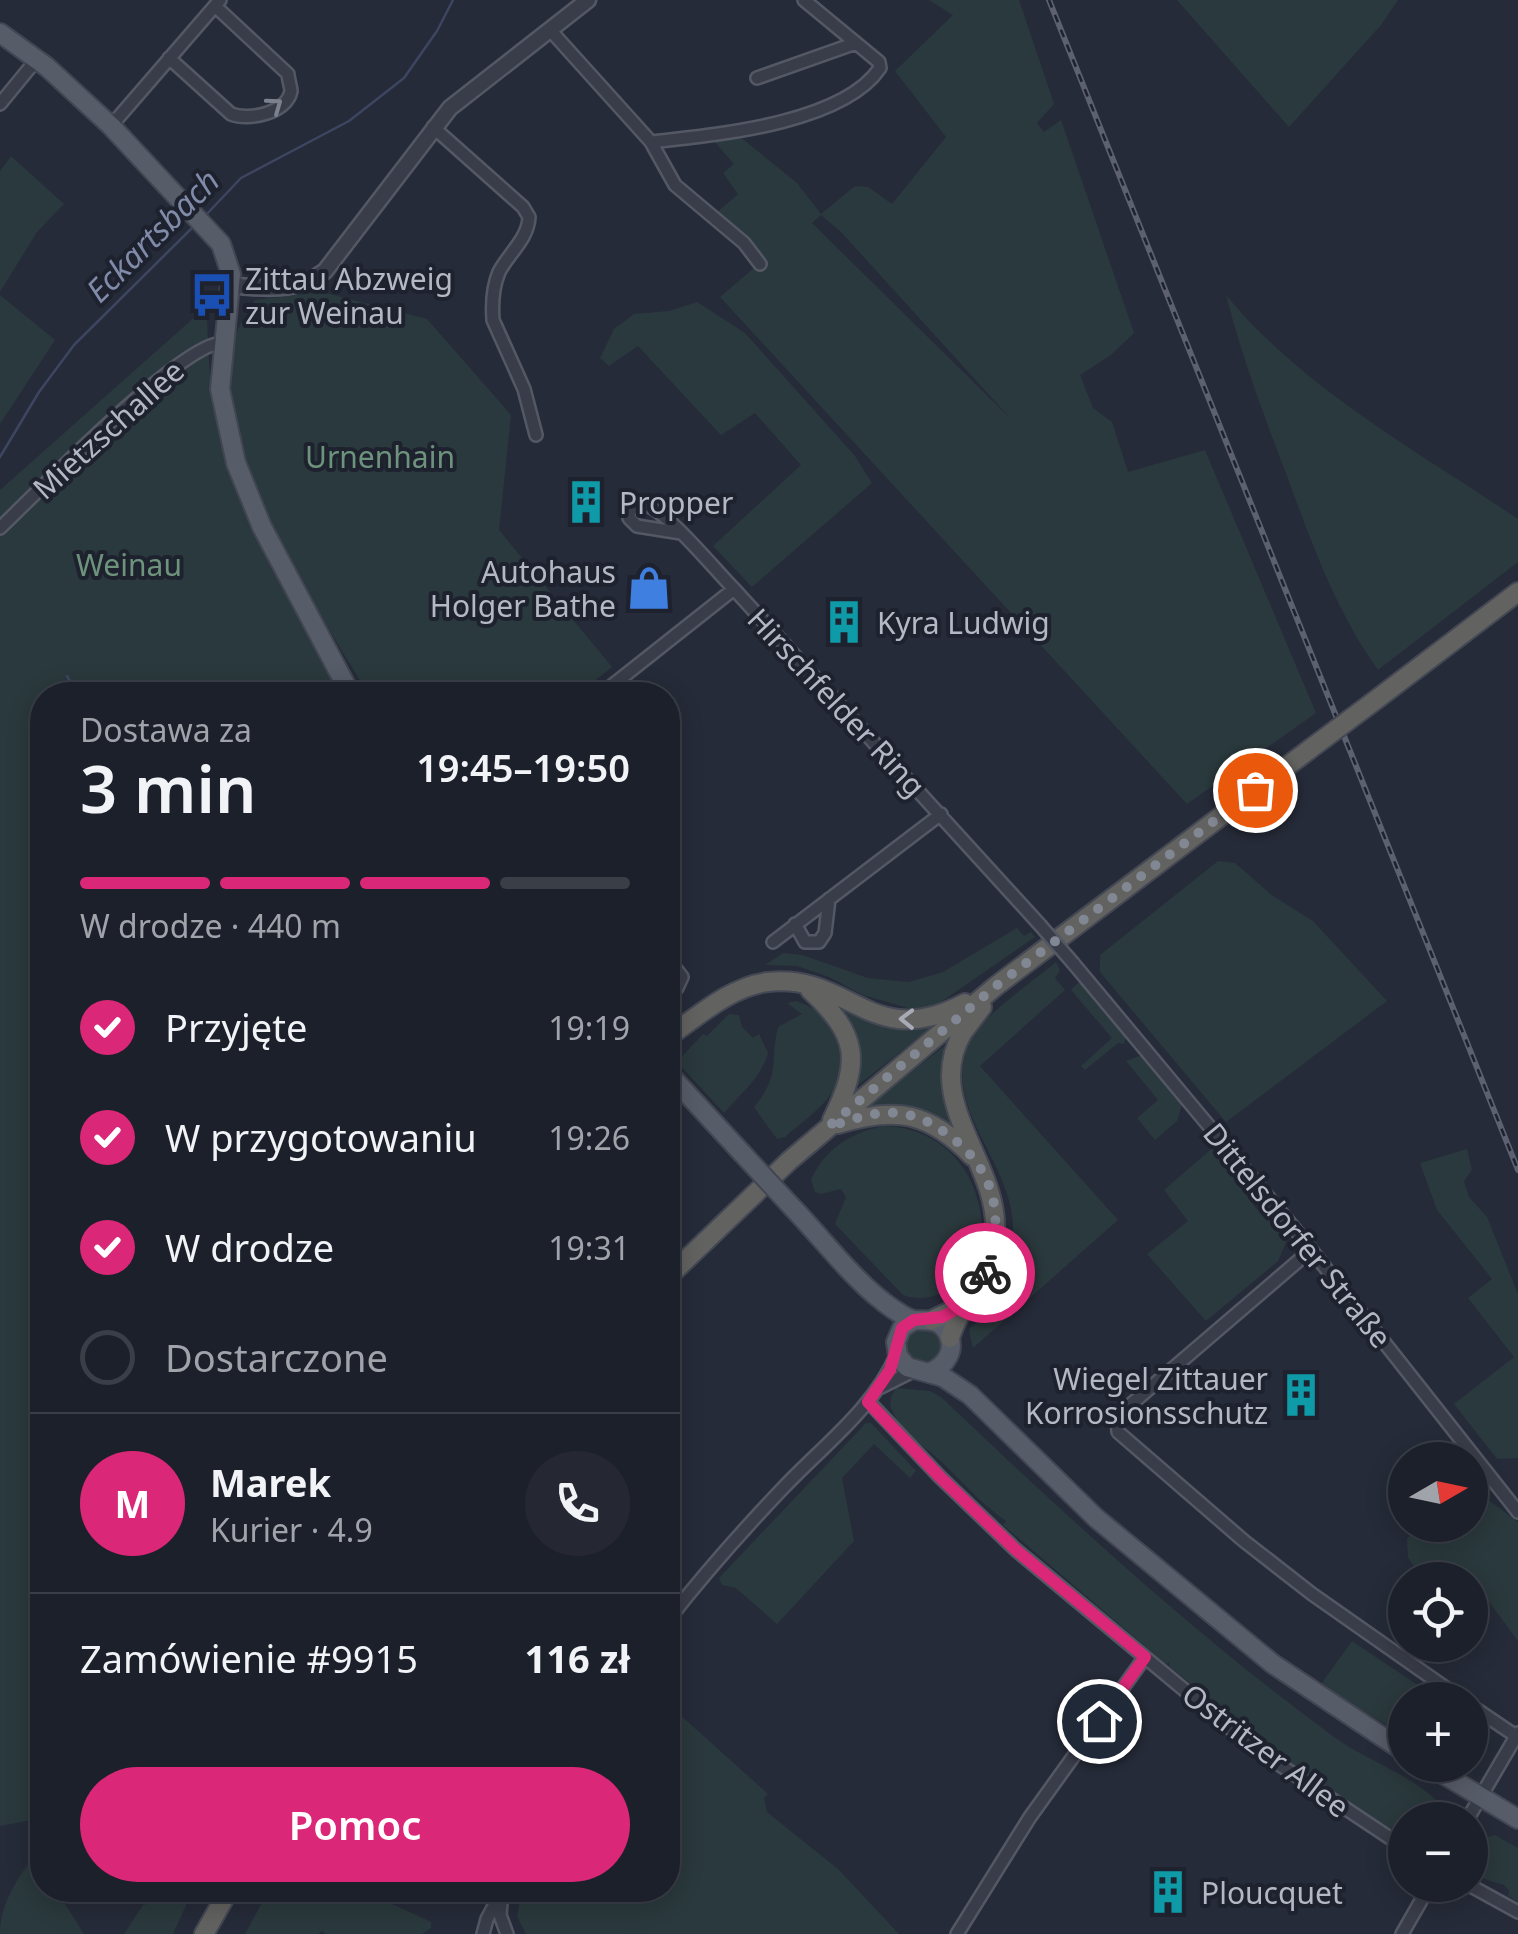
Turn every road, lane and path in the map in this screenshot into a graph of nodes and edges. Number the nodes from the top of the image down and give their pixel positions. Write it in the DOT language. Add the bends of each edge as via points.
graph roads {
  1 [pos="588,0"];
  2 [pos="804,0"];
  3 [pos="218,3"];
  4 [pos="551,31"];
  5 [pos="0,32"];
  6 [pos="856,43"];
  7 [pos="169,58"];
  8 [pos="37,60"];
  9 [pos="757,78"];
  10 [pos="0,104"];
  11 [pos="111,126"];
  12 [pos="433,127"];
  13 [pos="651,142"];
  14 [pos="760,264"];
  15 [pos="230,285"];
  16 [pos="223,343"];
  17 [pos="536,436"];
  18 [pos="0,528"];
  19 [pos="680,533"];
  20 [pos="734,589"];
  21 [pos="1518,592"];
  22 [pos="344,682"];
  23 [pos="616,682"];
  24 [pos="941,814"];
  25 [pos="828,900"];
  26 [pos="795,924"];
  27 [pos="773,942"];
  28 [pos="1072,963"];
  29 [pos="806,986"];
  30 [pos="996,986"];
  31 [pos="680,1030"];
  32 [pos="680,1086"];
  33 [pos="828,1127"];
  34 [pos="982,1166"];
  35 [pos="1311,1250"];
  36 [pos="680,1266"];
  37 [pos="880,1299"];
  38 [pos="966,1304"];
  39 [pos="924,1320"];
  40 [pos="898,1344"];
  41 [pos="949,1348"];
  42 [pos="922,1372"];
  43 [pos="881,1387"];
  44 [pos="970,1395"];
  45 [pos="868,1402"];
  46 [pos="1518,1512"];
  47 [pos="680,1605"];
  48 [pos="1145,1657"];
  49 [pos="1437,1682"];
  50 [pos="1488,1716"];
  51 [pos="1517,1734"];
  52 [pos="1388,1741"];
  53 [pos="1456,1782"];
  54 [pos="1480,1797"];
  55 [pos="1477,1802"];
  56 [pos="1518,1819"];
  57 [pos="1388,1837"];
  58 [pos="1488,1895"];
  59 [pos="222,1902"];
  60 [pos="495,1902"];
  61 [pos="501,1902"];
  62 [pos="1420,1902"];
  63 [pos="1518,1912"];
  64 [pos="204,1934"];
  65 [pos="483,1934"];
  66 [pos="507,1934"];
  67 [pos="957,1934"];
  68 [pos="1402,1934"];
  1 -- 4 [label="street"];
  2 -- 6 [label="street"];
  3 -- 7 [label="street"];
  7 -- 3 [label="street, one-way" via="242,118 267,114 288,98 288,74"];
  4 -- 12 [label="street"];
  4 -- 13 [label="street"];
  5 -- 8 [label="main road"];
  6 -- 9 [label="street"];
  6 -- 13 [label="street" via="880,68 830,104 742,132"];
  7 -- 11 [label="street"];
  8 -- 10 [label="street"];
  8 -- 11 [label="main road"];
  11 -- 15 [label="main road" via="211,231 226,253"];
  12 -- 15 [label="street" via="311,282"];
  12 -- 17 [label="street" via="529,217 527,232 498,274 492,308"];
  13 -- 14 [label="street" via="675,185"];
  15 -- 16 [label="main road"];
  16 -- 18 [label="street, Mietzschallee" via="188,357 149,388"];
  16 -- 22 [label="main road" via="221,401 248,497"];
  19 -- 20 [label="street, Hirschfelder Ring"];
  20 -- 23 [label="street, Hirschfelder Ring"];
  20 -- 24 [label="street, Hirschfelder Ring"];
  21 -- 30 [label="highway, bridge"];
  24 -- 25 [label="street, Hirschfelder Ring"];
  24 -- 28 [label="street, Hirschfelder Ring, bridge"];
  25 -- 26 [label="street, Hirschfelder Ring"];
  25 -- 26 [label="street" via="819,942 805,942"];
  26 -- 27 [label="street, Hirschfelder Ring"];
  28 -- 35 [label="street, Dittelsdorfer Straße"];
  30 -- 29 [label="highway, one-way" via="919,1021 898,1021"];
  29 -- 31 [label="highway" via="768,982 747,988"];
  29 -- 33 [label="highway" via="842,1022 851,1044 846,1091"];
  30 -- 33 [label="highway"];
  30 -- 34 [label="highway" via="962,1033 953,1061 956,1111"];
  32 -- 37 [label="main road, bridge"];
  33 -- 34 [label="highway" via="869,1115 918,1117 959,1142"];
  33 -- 36 [label="highway"];
  34 -- 38 [label="highway" via="991,1188 994,1247"];
  35 -- 46 [label="street, Dittelsdorfer Straße"];
  35 -- 49 [label="street" via="1122,1412 1117,1425 1122,1437 1312,1594"];
  37 -- 39 [label="main road"];
  37 -- 40 [label="main road"];
  38 -- 39 [label="highway"];
  38 -- 41 [label="highway"];
  39 -- 40 [label="main road"];
  39 -- 41 [label="main road" via="943,1327"];
  40 -- 42 [label="main road" via="902,1362"];
  40 -- 43 [label="street"];
  41 -- 42 [label="main road"];
  41 -- 44 [label="main road"];
  42 -- 43 [label="street"];
  42 -- 44 [label="main road"];
  43 -- 45 [label="street"];
  44 -- 52 [label="main road" via="1096,1518 1273,1664"];
  45 -- 47 [label="street"];
  45 -- 48 [label="street, Ostritzer Allee" via="1016,1550"];
  48 -- 57 [label="street, Ostritzer Allee" via="1253,1747"];
  48 -- 67 [label="street" via="1030,1817"];
  50 -- 51 [label="street"];
  51 -- 54 [label="street"];
  53 -- 54 [label="main road"];
  54 -- 55 [label="street"];
  54 -- 56 [label="main road"];
  58 -- 63 [label="street"];
  59 -- 64 [label="highway"];
  60 -- 65 [label="street"];
  61 -- 66 [label="street"];
  62 -- 68 [label="street"];
}
